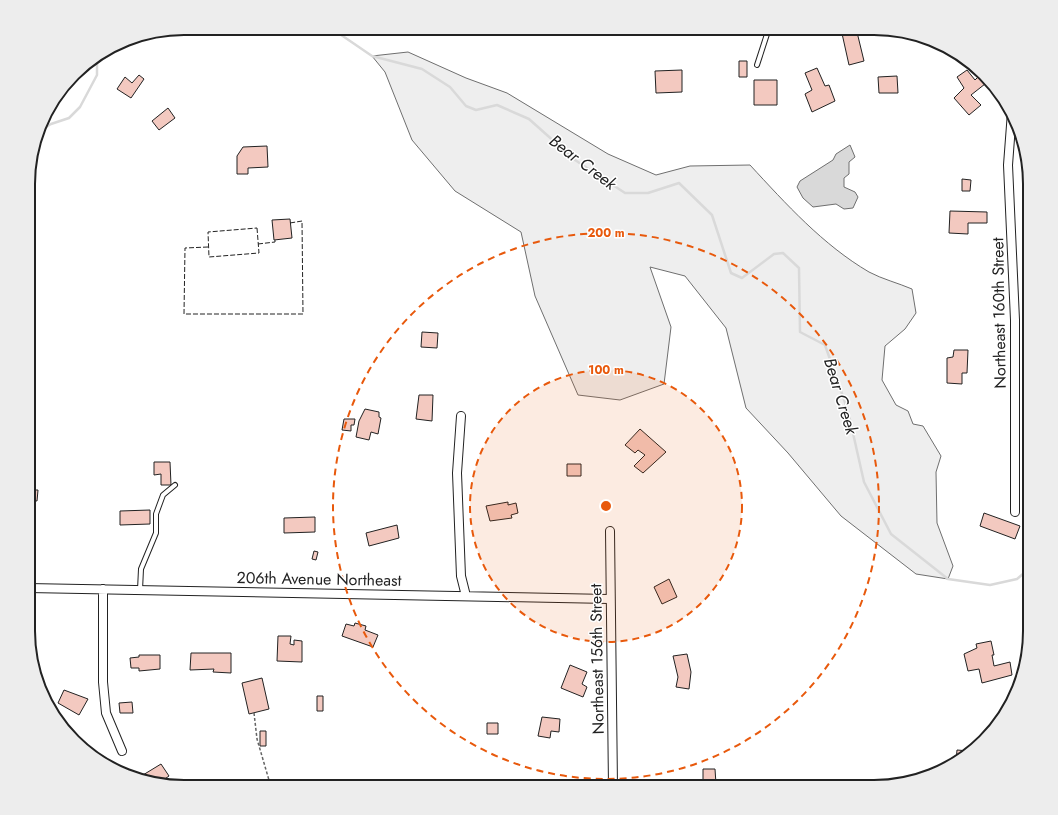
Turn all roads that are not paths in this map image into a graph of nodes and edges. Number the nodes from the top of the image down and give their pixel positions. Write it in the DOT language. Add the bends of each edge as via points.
graph roads {
  1 [pos="767,35"];
  2 [pos="757,65"];
  3 [pos="1011,125"];
  4 [pos="461,416"];
  5 [pos="175,485"];
  6 [pos="1015,512"];
  7 [pos="610,531"];
  8 [pos="35,588"];
  9 [pos="103,589"];
  10 [pos="140,590"];
  11 [pos="466,596"];
  12 [pos="609,599"];
  13 [pos="122,751"];
  14 [pos="613,780"];
  1 -- 2 [label="lane"];
  3 -- 6 [label="street, Northeast 160th Street" via="1008,165 1015,320"];
  4 -- 11 [label="street" via="457,473 461,576"];
  5 -- 10 [label="lane" via="163,495 156,514 156,533 141,569"];
  7 -- 12 [label="street, Northeast 156th Street"];
  8 -- 9 [label="street, 206th Avenue Northeast"];
  9 -- 10 [label="street, 206th Avenue Northeast"];
  9 -- 13 [label="street" via="103,682 106,713"];
  10 -- 11 [label="street, 206th Avenue Northeast"];
  11 -- 12 [label="street, 206th Avenue Northeast"];
  12 -- 14 [label="street, Northeast 156th Street"];
}
